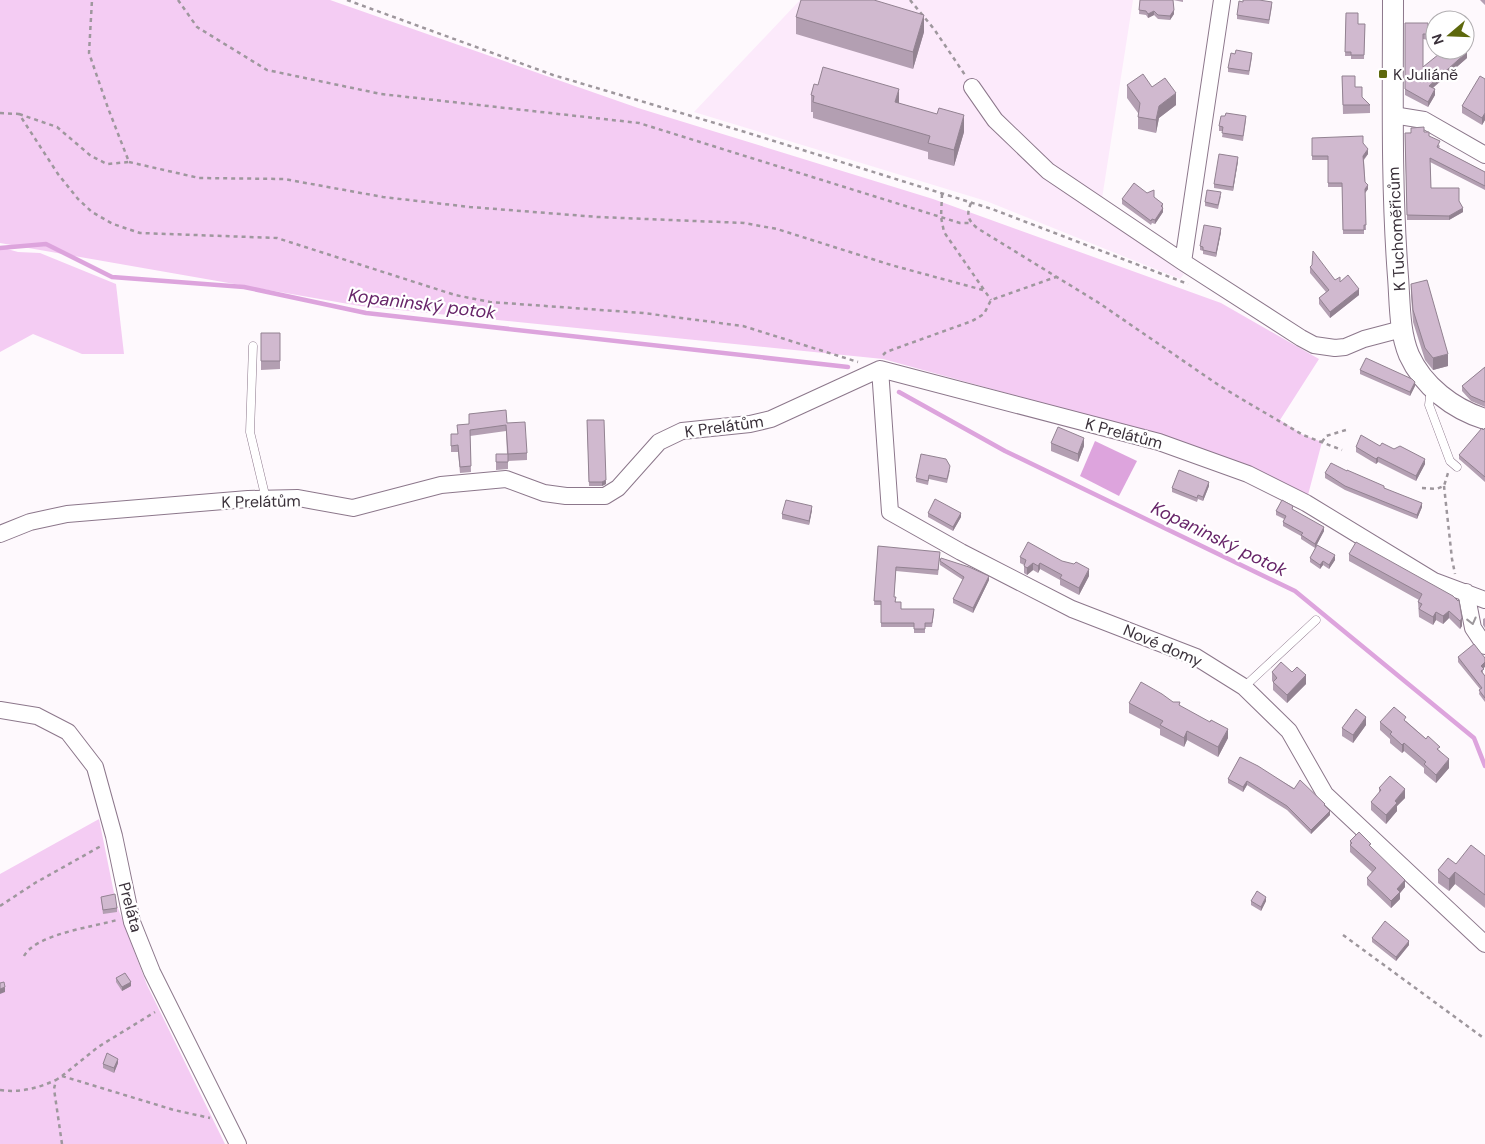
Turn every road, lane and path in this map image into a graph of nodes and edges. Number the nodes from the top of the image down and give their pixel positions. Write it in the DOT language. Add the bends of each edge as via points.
graph roads {
  1 [pos="92,0"];
  2 [pos="178,0"];
  3 [pos="347,0"];
  4 [pos="910,0"];
  5 [pos="1222,0"];
  6 [pos="1393,0"];
  7 [pos="972,87"];
  8 [pos="0,113"];
  9 [pos="19,114"];
  10 [pos="1393,115"];
  11 [pos="1485,155"];
  12 [pos="129,162"];
  13 [pos="942,194"];
  14 [pos="971,203"];
  15 [pos="941,217"];
  16 [pos="971,223"];
  17 [pos="1183,262"];
  18 [pos="1056,277"];
  19 [pos="1193,286"];
  20 [pos="984,290"];
  21 [pos="991,300"];
  22 [pos="1402,329"];
  23 [pos="253,346"];
  24 [pos="880,369"];
  25 [pos="1431,386"];
  26 [pos="1485,419"];
  27 [pos="1349,430"];
  28 [pos="1322,442"];
  29 [pos="1342,450"];
  30 [pos="1450,461"];
  31 [pos="1457,467"];
  32 [pos="1444,486"];
  33 [pos="1422,488"];
  34 [pos="266,499"];
  35 [pos="0,534"];
  36 [pos="1452,559"];
  37 [pos="1466,592"];
  38 [pos="1485,600"];
  39 [pos="1316,620"];
  40 [pos="1485,646"];
  41 [pos="1244,687"];
  42 [pos="0,710"];
  43 [pos="114,836"];
  44 [pos="0,906"];
  45 [pos="131,916"];
  46 [pos="1343,935"];
  47 [pos="1485,944"];
  48 [pos="24,956"];
  49 [pos="168,1003"];
  50 [pos="1485,1039"];
  51 [pos="62,1076"];
  52 [pos="56,1080"];
  53 [pos="0,1090"];
  54 [pos="228,1122"];
  55 [pos="62,1144"];
  56 [pos="238,1144"];
  1 -- 12 [label="path" via="89,53"];
  2 -- 15 [label="path" via="197,27 267,70 381,94 639,123"];
  3 -- 13 [label="path" via="553,75"];
  4 -- 7 [label="path" via="934,29"];
  5 -- 17 [label="street"];
  6 -- 10 [label="street, K Tuchoměřicům"];
  7 -- 17 [label="street" via="994,120 1048,171"];
  8 -- 9 [label="path"];
  9 -- 12 [label="path" via="57,127 91,156 107,164"];
  9 -- 24 [label="path" via="78,199 113,224 140,232 278,238 455,295 490,302 642,313 743,326"];
  10 -- 11 [label="street" via="1424,120"];
  10 -- 22 [label="street, K Tuchoměřicům" via="1396,249"];
  12 -- 20 [label="path" via="199,178 284,179 383,197 470,207 598,217 744,223 777,229 891,266"];
  13 -- 14 [label="path"];
  13 -- 15 [label="path"];
  14 -- 16 [label="path" via="967,212"];
  14 -- 19 [label="path"];
  15 -- 16 [label="path"];
  15 -- 20 [label="path" via="944,232"];
  16 -- 18 [label="path"];
  17 -- 22 [label="street" via="1314,345 1345,347"];
  18 -- 21 [label="path"];
  18 -- 28 [label="path" via="1228,390 1304,435"];
  20 -- 21 [label="path"];
  21 -- 24 [label="path" via="984,314 972,321 886,352 881,357"];
  22 -- 25 [label="street, K Tuchoměřicům" via="1411,359"];
  23 -- 34 [label="lane" via="250,432"];
  24 -- 34 [label="street, K Prelátům" via="771,419 682,431 659,442 618,488 605,496 544,493 506,479 441,485 353,508 298,498"];
  24 -- 37 [label="street, K Prelátům" via="1159,442 1248,474 1306,502 1434,581"];
  24 -- 41 [label="street, Nové domy" via="890,512 1072,609 1196,657"];
  25 -- 26 [label="street, K Tuchoměřicům" via="1458,407"];
  25 -- 30 [label="lane" via="1429,405"];
  27 -- 28 [label="path" via="1326,436"];
  28 -- 29 [label="path"];
  30 -- 31 [label="lane"];
  30 -- 32 [label="path"];
  32 -- 33 [label="path"];
  32 -- 36 [label="path"];
  34 -- 35 [label="street, K Prelátům" via="67,514 30,522"];
  37 -- 38 [label="street, K Prelátům"];
  37 -- 40 [label="street, one-way" via="1474,628"];
  39 -- 41 [label="lane"];
  41 -- 47 [label="street, Nové domy" via="1289,731 1325,794"];
  42 -- 43 [label="street, Preláta" via="37,716 68,732 95,767"];
  43 -- 44 [label="path"];
  43 -- 45 [label="street, Preláta"];
  45 -- 48 [label="path" via="47,939 28,949"];
  45 -- 49 [label="street, Preláta" via="152,972"];
  46 -- 50 [label="path"];
  49 -- 51 [label="path" via="98,1047"];
  49 -- 54 [label="street, Preláta"];
  51 -- 52 [label="path"];
  51 -- 54 [label="path" via="174,1110"];
  52 -- 53 [label="path" via="36,1089"];
  52 -- 55 [label="path" via="54,1089"];
  54 -- 56 [label="street, Preláta"];
}
